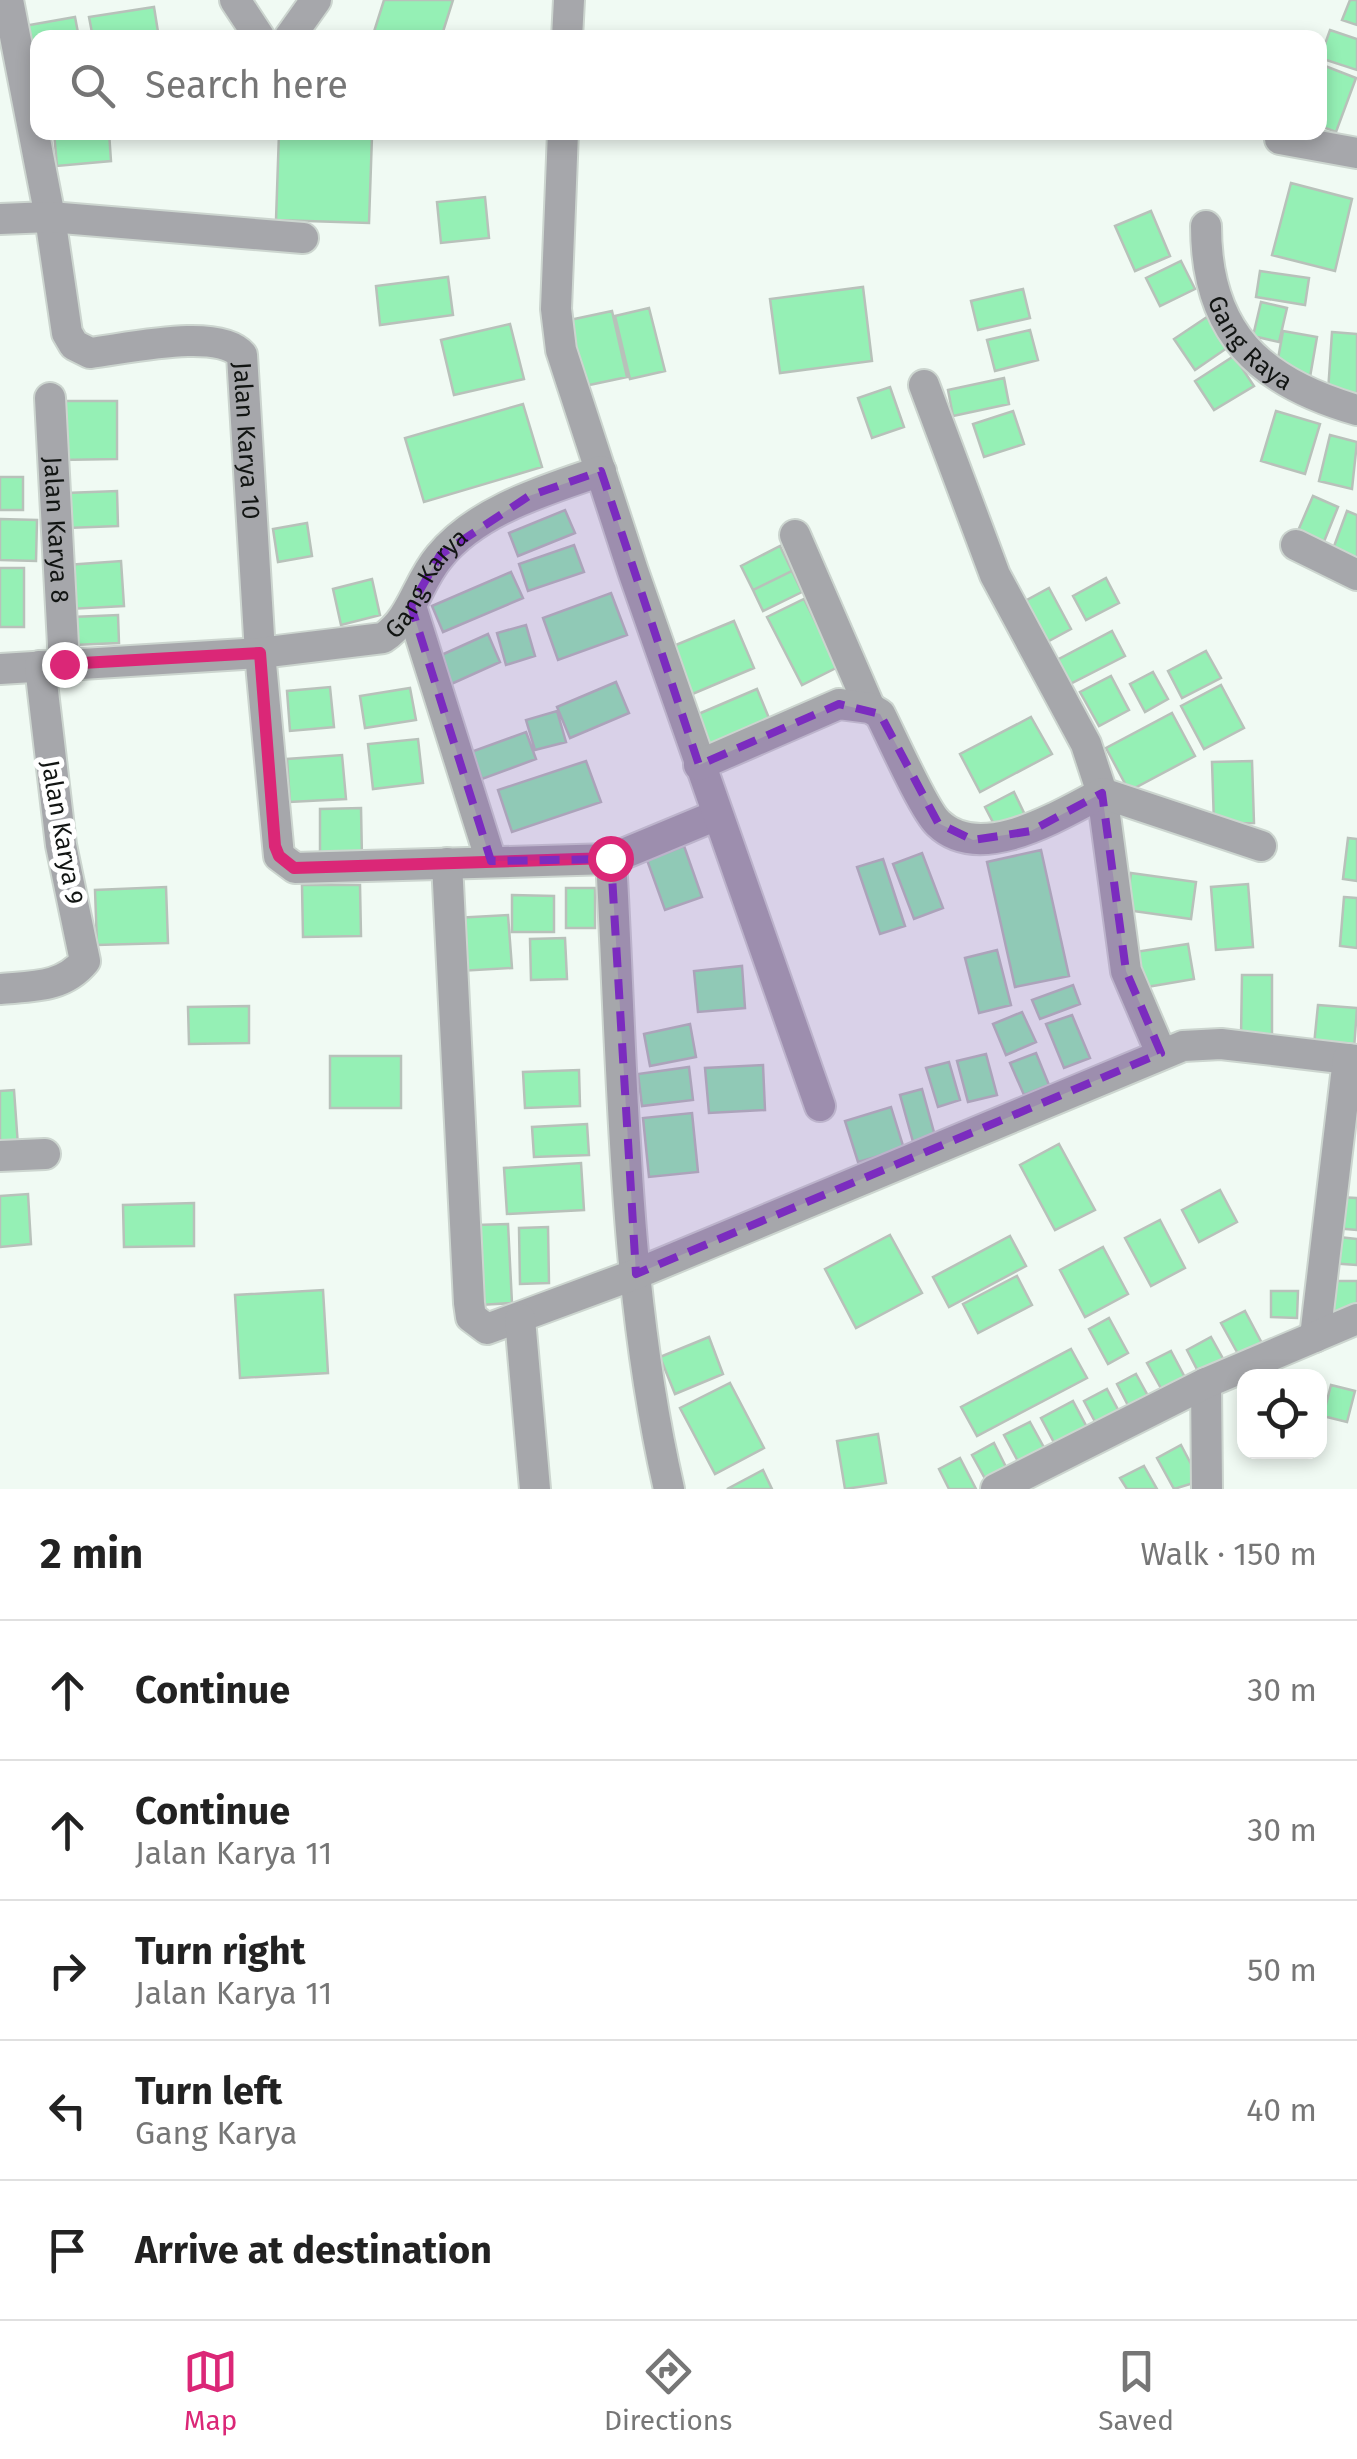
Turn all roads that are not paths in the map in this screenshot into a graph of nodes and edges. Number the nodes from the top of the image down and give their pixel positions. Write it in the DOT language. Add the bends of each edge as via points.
graph roads {
  1 [pos="8,0"];
  2 [pos="235,0"];
  3 [pos="316,0"];
  4 [pos="569,0"];
  5 [pos="255,30"];
  6 [pos="295,30"];
  7 [pos="568,30"];
  8 [pos="30,114"];
  9 [pos="35,140"];
  10 [pos="563,140"];
  11 [pos="1285,140"];
  12 [pos="1357,154"];
  13 [pos="50,218"];
  14 [pos="0,219"];
  15 [pos="1206,226"];
  16 [pos="303,238"];
  17 [pos="924,385"];
  18 [pos="50,398"];
  19 [pos="1357,410"];
  20 [pos="601,471"];
  21 [pos="795,535"];
  22 [pos="1296,546"];
  23 [pos="1357,575"];
  24 [pos="411,606"];
  25 [pos="260,653"];
  26 [pos="52,665"];
  27 [pos="0,669"];
  28 [pos="870,708"];
  29 [pos="699,764"];
  30 [pos="1102,792"];
  31 [pos="717,815"];
  32 [pos="1261,846"];
  33 [pos="610,858"];
  34 [pos="491,861"];
  35 [pos="446,863"];
  36 [pos="0,990"];
  37 [pos="1161,1053"];
  38 [pos="1353,1059"];
  39 [pos="820,1106"];
  40 [pos="44,1154"];
  41 [pos="0,1156"];
  42 [pos="636,1274"];
  43 [pos="1357,1318"];
  44 [pos="520,1320"];
  45 [pos="1315,1337"];
  46 [pos="1206,1383"];
  47 [pos="535,1489"];
  48 [pos="669,1489"];
  49 [pos="996,1489"];
  50 [pos="1207,1489"];
  1 -- 8 [label="street"];
  2 -- 5 [label="street"];
  3 -- 6 [label="street"];
  4 -- 7 [label="street"];
  9 -- 13 [label="street"];
  10 -- 20 [label="street" via="556,309 561,350"];
  11 -- 12 [label="street"];
  13 -- 14 [label="street"];
  13 -- 16 [label="street"];
  13 -- 25 [label="street, Jalan Karya 10" via="74,346 90,352 204,340 225,342 242,355"];
  15 -- 19 [label="street, Gang Raya" via="1209,280 1236,337 1267,373"];
  17 -- 30 [label="street" via="996,575 1086,744"];
  18 -- 26 [label="street, Jalan Karya 8"];
  20 -- 24 [label="street, Gang Karya" via="528,496 462,536 440,555"];
  20 -- 29 [label="street"];
  21 -- 28 [label="street"];
  22 -- 23 [label="street"];
  24 -- 25 [label="street, Gang Karya" via="383,638"];
  24 -- 34 [label="street"];
  25 -- 26 [label="street, Gang Karya"];
  25 -- 35 [label="street" via="279,856 294,868"];
  26 -- 27 [label="street, Gang Karya"];
  26 -- 36 [label="street, Jalan Karya 9" via="60,845 85,961 56,983"];
  28 -- 29 [label="street" via="838,704"];
  28 -- 30 [label="street" via="880,714 938,823 973,840 1031,830"];
  29 -- 31 [label="street"];
  30 -- 32 [label="street"];
  30 -- 37 [label="street" via="1126,971"];
  31 -- 33 [label="street"];
  31 -- 39 [label="street"];
  33 -- 34 [label="street"];
  33 -- 42 [label="street"];
  34 -- 35 [label="street"];
  35 -- 44 [label="street" via="468,1304 471,1317 487,1329"];
  37 -- 38 [label="street" via="1221,1044"];
  37 -- 42 [label="street"];
  38 -- 45 [label="street"];
  40 -- 41 [label="street"];
  42 -- 44 [label="street"];
  42 -- 48 [label="street"];
  43 -- 45 [label="street"];
  44 -- 47 [label="street"];
  45 -- 46 [label="street"];
  46 -- 49 [label="street"];
  46 -- 50 [label="street"];
}
